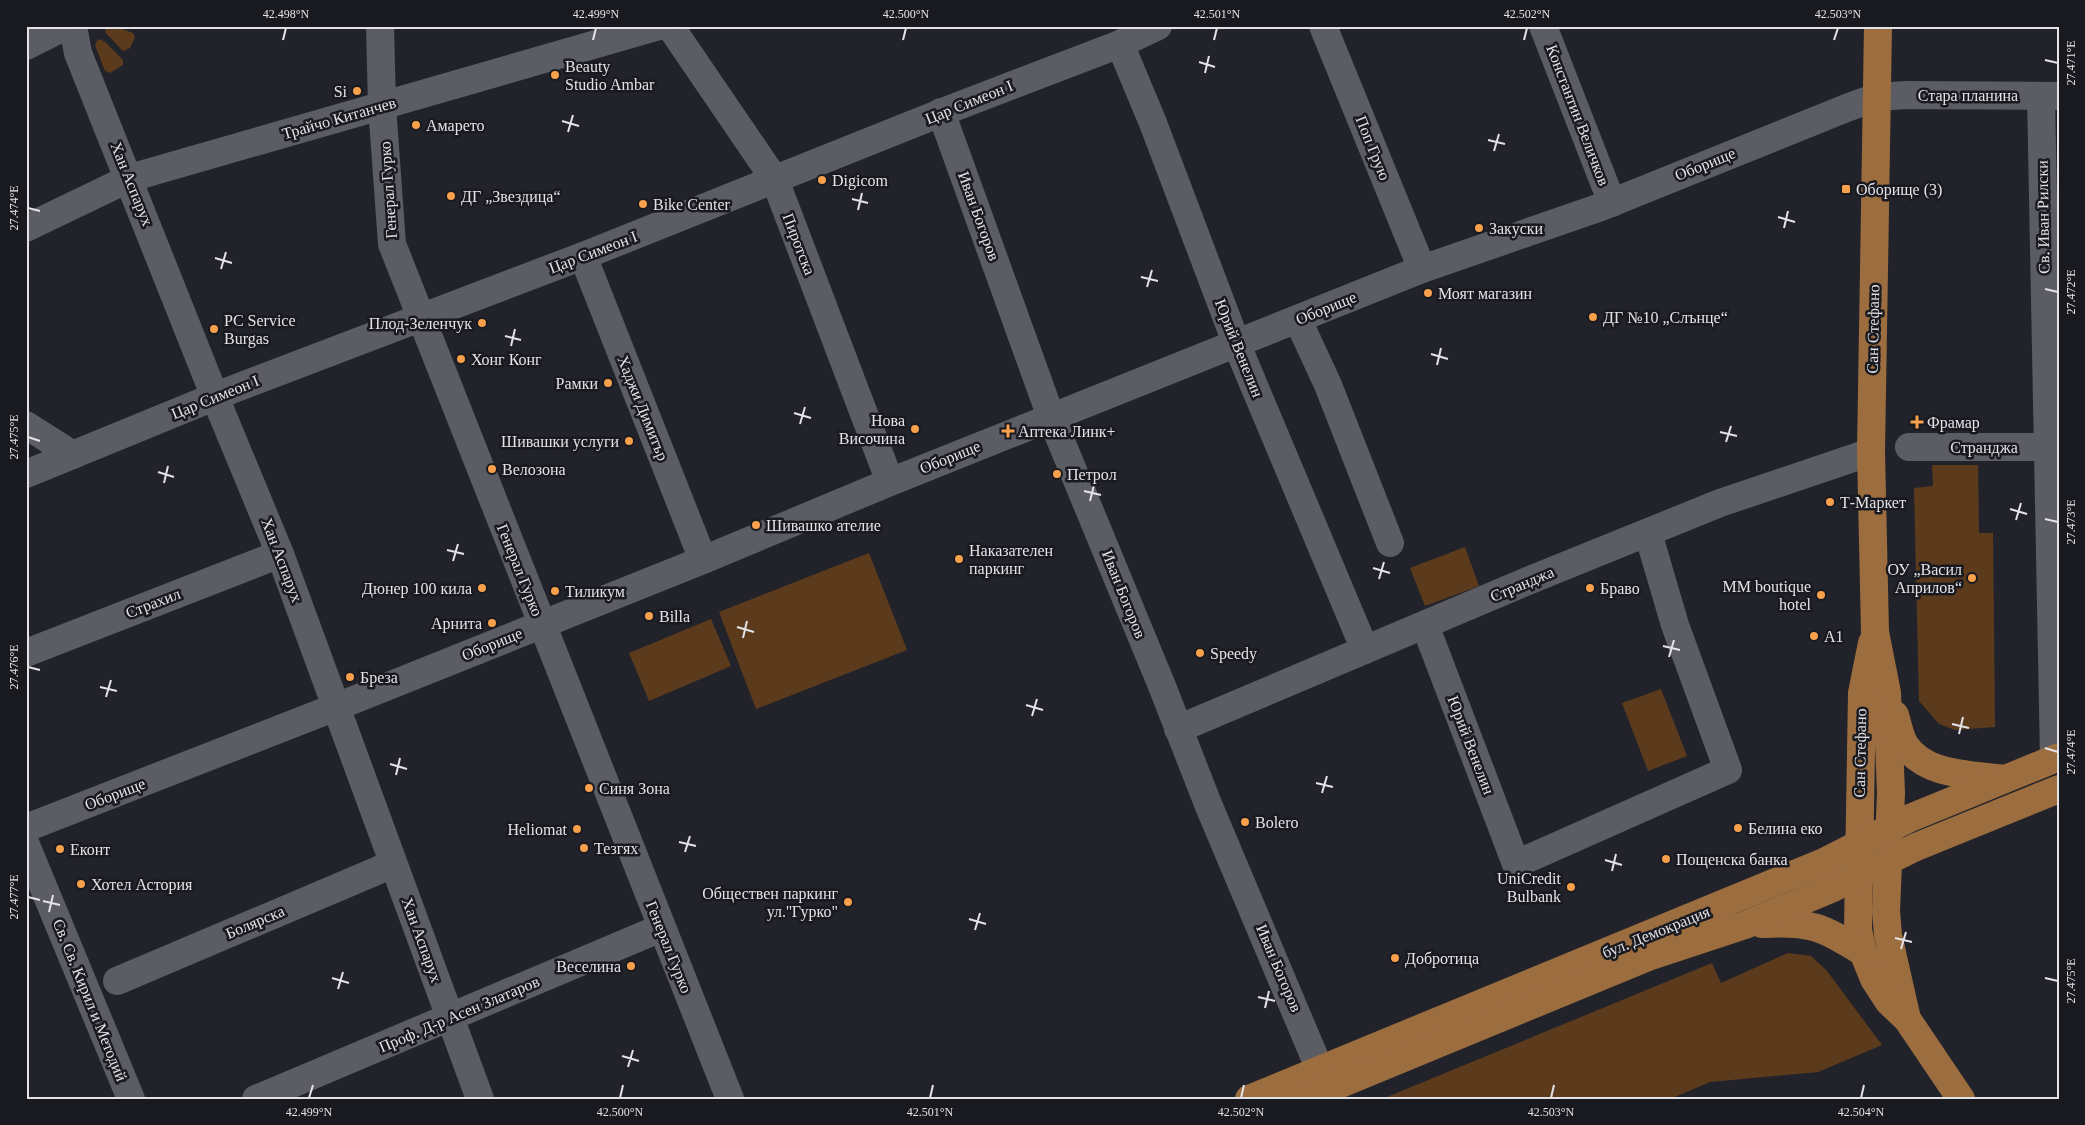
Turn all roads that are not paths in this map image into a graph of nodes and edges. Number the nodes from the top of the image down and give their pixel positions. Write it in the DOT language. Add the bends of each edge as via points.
graph roads {
  1 [pos="66,26"];
  2 [pos="73,26"];
  3 [pos="380,26"];
  4 [pos="659,26"];
  5 [pos="670,26"];
  6 [pos="1158,26"];
  7 [pos="1323,26"];
  8 [pos="1543,26"];
  9 [pos="1878,26"];
  10 [pos="1120,44"];
  11 [pos="26,46"];
  12 [pos="2050,96"];
  13 [pos="1877,97"];
  14 [pos="382,106"];
  15 [pos="941,112"];
  16 [pos="130,178"];
  17 [pos="775,180"];
  18 [pos="1612,203"];
  19 [pos="26,228"];
  20 [pos="583,256"];
  21 [pos="1422,269"];
  22 [pos="420,318"];
  23 [pos="1298,320"];
  24 [pos="1237,345"];
  25 [pos="215,397"];
  26 [pos="1051,417"];
  27 [pos="26,425"];
  28 [pos="1909,447"];
  29 [pos="2054,447"];
  30 [pos="1871,452"];
  31 [pos="73,455"];
  32 [pos="26,474"];
  33 [pos="890,482"];
  34 [pos="1648,533"];
  35 [pos="1390,543"];
  36 [pos="280,554"];
  37 [pos="703,560"];
  38 [pos="542,624"];
  39 [pos="1425,625"];
  40 [pos="1875,632"];
  41 [pos="1364,650"];
  42 [pos="26,653"];
  43 [pos="1887,693"];
  44 [pos="336,707"];
  45 [pos="1178,729"];
  46 [pos="2056,758"];
  47 [pos="2006,779"];
  48 [pos="2059,789"];
  49 [pos="26,828"];
  50 [pos="1890,828"];
  51 [pos="26,845"];
  52 [pos="1859,846"];
  53 [pos="1888,860"];
  54 [pos="394,864"];
  55 [pos="1858,876"];
  56 [pos="1745,925"];
  57 [pos="661,928"];
  58 [pos="1863,952"];
  59 [pos="117,981"];
  60 [pos="451,1018"];
  61 [pos="1907,1019"];
  62 [pos="1320,1070"];
  63 [pos="131,1099"];
  64 [pos="256,1099"];
  65 [pos="480,1099"];
  66 [pos="730,1099"];
  67 [pos="1249,1099"];
  68 [pos="1304,1099"];
  69 [pos="1961,1099"];
  1 -- 11 [label="street"];
  2 -- 16 [label="street, Хан Аспарух" via="78,53"];
  3 -- 14 [label="street, Генерал Гурко"];
  4 -- 14 [label="street, Трайчо Китанчев"];
  5 -- 17 [label="street, Пиротска"];
  6 -- 10 [label="street, Цар Симеон I"];
  7 -- 21 [label="street, Поп Грую"];
  8 -- 18 [label="street, Константин Величков"];
  9 -- 13 [label="main road, Сан Стефано"];
  10 -- 15 [label="street, Цар Симеон I"];
  10 -- 24 [label="street, Юрий Венелин"];
  12 -- 13 [label="street, Стара планина"];
  12 -- 29 [label="street, Св. Иван Рилски"];
  13 -- 18 [label="street, Оборище" via="1712,160"];
  13 -- 30 [label="main road, Сан Стефано"];
  14 -- 16 [label="street, Трайчо Китанчев"];
  14 -- 22 [label="street, Генерал Гурко" via="392,244"];
  15 -- 17 [label="street, Цар Симеон I"];
  15 -- 26 [label="street, Иван Богоров"];
  16 -- 19 [label="street, Трайчо Китанчев"];
  16 -- 25 [label="street, Хан Аспарух"];
  17 -- 20 [label="street, Цар Симеон I"];
  17 -- 33 [label="street, Пиротска"];
  18 -- 21 [label="street, Оборище"];
  20 -- 22 [label="street, Цар Симеон I"];
  20 -- 37 [label="street, Хаджи Димитър"];
  21 -- 23 [label="street, Оборище"];
  22 -- 25 [label="street, Цар Симеон I"];
  22 -- 38 [label="street, Генерал Гурко"];
  23 -- 24 [label="street, Оборище"];
  23 -- 35 [label="street" via="1328,385"];
  24 -- 26 [label="street, Оборище"];
  24 -- 41 [label="street, Юрий Венелин"];
  25 -- 31 [label="street, Цар Симеон I"];
  25 -- 36 [label="street, Хан Аспарух"];
  26 -- 33 [label="street, Оборище"];
  26 -- 45 [label="street, Иван Богоров"];
  27 -- 31 [label="street"];
  28 -- 29 [label="street, Странджа"];
  29 -- 46 [label="street, Св. Иван Рилски"];
  30 -- 34 [label="street, Странджа" via="1720,503"];
  30 -- 40 [label="main road, Сан Стефано"];
  31 -- 32 [label="street, Цар Симеон I"];
  33 -- 37 [label="street, Оборище"];
  34 -- 39 [label="street, Странджа"];
  34 -- 39 [label="street, Юрий Венелин" via="1675,625 1728,770 1516,864"];
  36 -- 42 [label="street, Страхил"];
  36 -- 44 [label="street, Хан Аспарух"];
  37 -- 38 [label="street, Оборище"];
  38 -- 44 [label="street, Оборище"];
  38 -- 57 [label="street, Генерал Гурко"];
  39 -- 41 [label="street, Странджа"];
  40 -- 43 [label="main road, Сан Стефано"];
  40 -- 52 [label="main road, Сан Стефано" via="1862,693"];
  41 -- 45 [label="street, Странджа"];
  43 -- 47 [label="main road" via="1904,743 1914,756 1939,769"];
  43 -- 50 [label="main road, Сан Стефано"];
  44 -- 49 [label="street, Оборище"];
  44 -- 54 [label="street, Хан Аспарух"];
  45 -- 62 [label="street, Иван Богоров"];
  46 -- 47 [label="main road, бул. Демокрация"];
  47 -- 50 [label="main road, бул. Демокрация"];
  48 -- 53 [label="main road, бул. Демокрация"];
  50 -- 52 [label="main road, бул. Демокрация"];
  50 -- 53 [label="main road, Сан Стефано"];
  51 -- 63 [label="street, Св. Св. Кирил и Методий"];
  52 -- 55 [label="main road, Сан Стефано"];
  52 -- 62 [label="main road, бул. Демокрация"];
  53 -- 55 [label="main road, бул. Демокрация"];
  53 -- 61 [label="main road" via="1888,935"];
  54 -- 59 [label="street, Болярска"];
  54 -- 60 [label="street, Хан Аспарух"];
  55 -- 56 [label="main road, бул. Демокрация"];
  55 -- 58 [label="main road" via="1858,930"];
  56 -- 58 [label="main road" via="1810,925 1826,929"];
  56 -- 68 [label="main road, бул. Демокрация" via="1648,957"];
  57 -- 60 [label="street, Проф. Д-р Асен Златаров"];
  57 -- 66 [label="street, Генерал Гурко"];
  58 -- 61 [label="main road" via="1874,979 1889,1002"];
  60 -- 64 [label="street, Проф. Д-р Асен Златаров"];
  60 -- 65 [label="street, Хан Аспарух"];
  61 -- 69 [label="main road"];
  62 -- 67 [label="main road, бул. Демокрация"];
}
